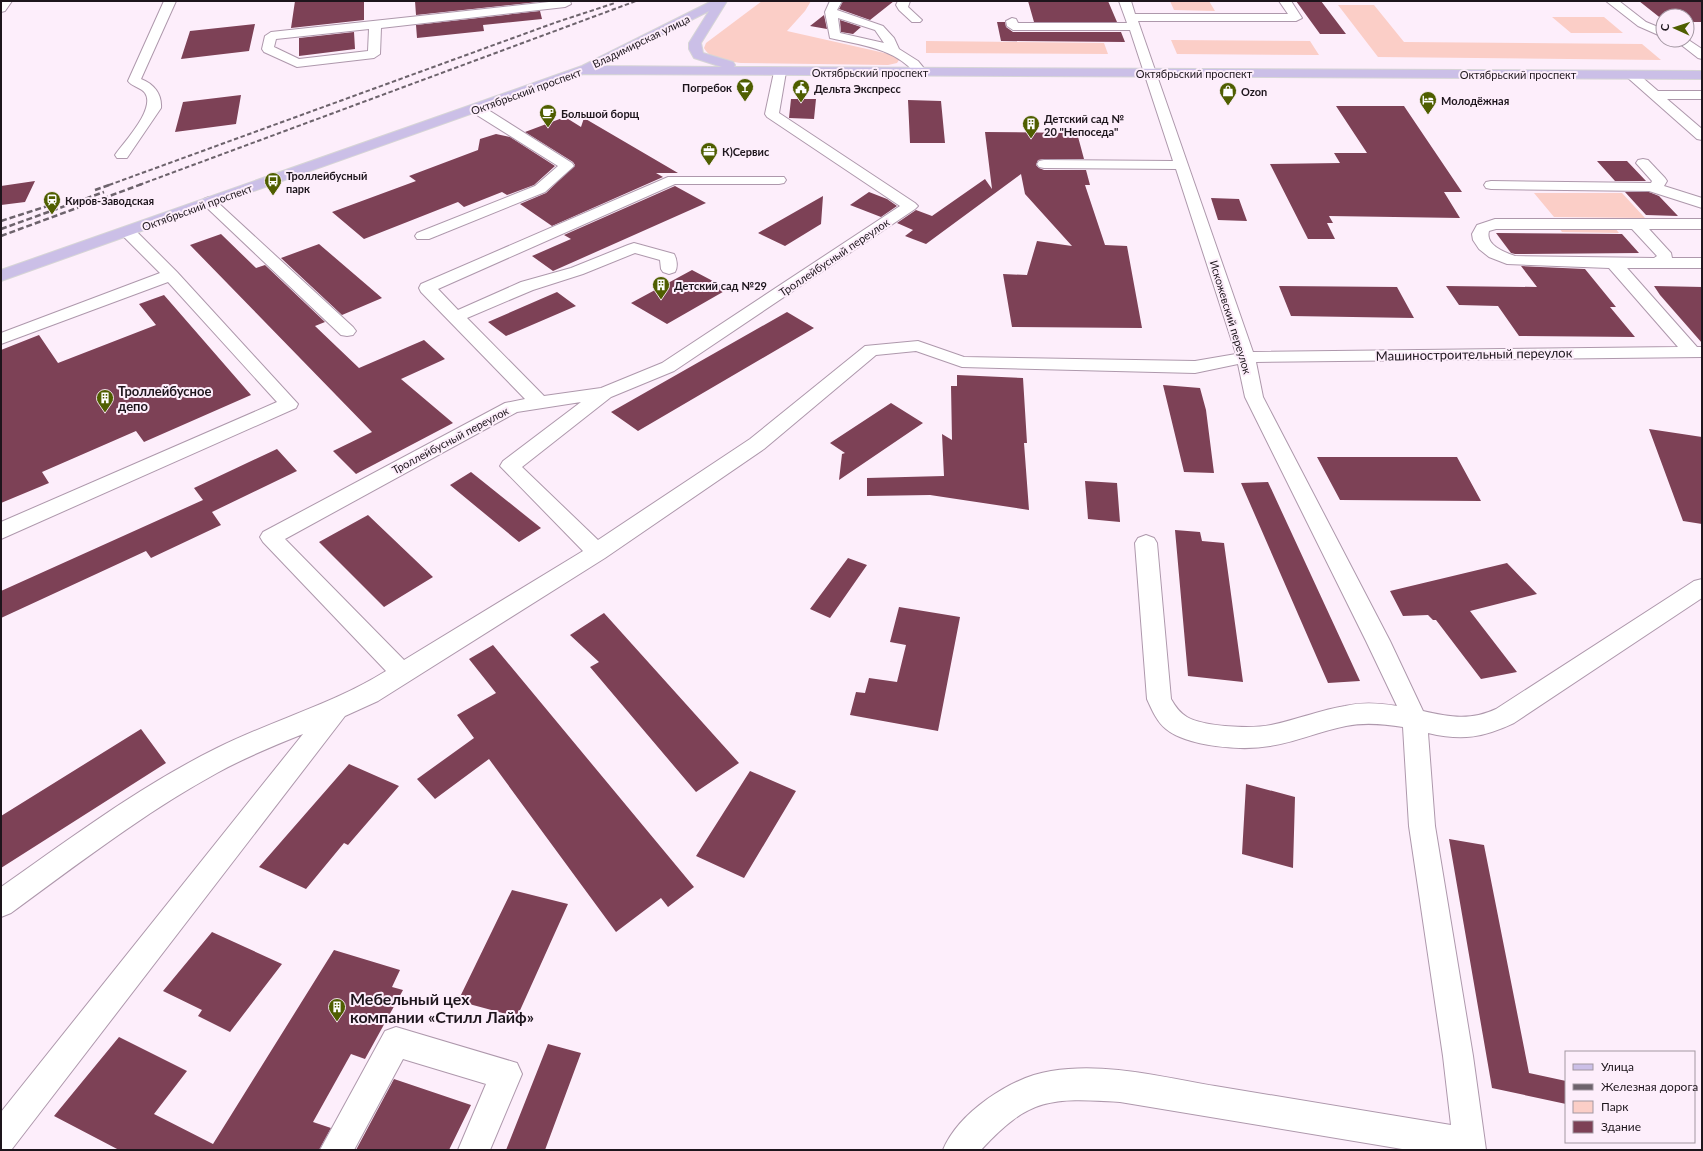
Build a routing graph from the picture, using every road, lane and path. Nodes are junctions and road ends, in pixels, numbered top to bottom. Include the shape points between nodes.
1 (6, 1) edge
2 (170, 1) edge
3 (564, 1) edge
4 (721, 1) edge
5 (836, 1) edge
6 (904, 1) edge
7 (1125, 1) edge
8 (1286, 1) edge
9 (1612, 1) edge
10 (1, 9) edge
11 (831, 12) junction
12 (916, 20) dead end
13 (1012, 21) dead end
14 (1133, 22) junction
15 (374, 24) junction
16 (1655, 30) edge
17 (1692, 48) edge
18 (894, 50) junction
19 (1702, 55) edge
20 (582, 70) junction
21 (758, 72) junction
22 (780, 72) junction
23 (921, 72) junction
24 (1151, 73) junction
25 (1632, 75) junction
26 (1702, 75) edge
27 (1655, 95) junction
28 (1702, 95) edge
29 (476, 109) junction
30 (1702, 136) edge
31 (122, 155) dead end
32 (1644, 163) dead end
33 (1044, 164) dead end
34 (1182, 165) junction
35 (780, 180) dead end
36 (1491, 185) dead end
37 (1655, 188) junction
38 (209, 202) junction
39 (1702, 203) edge
40 (1636, 224) junction
41 (1702, 224) edge
42 (128, 232) junction
43 (423, 236) dead end
44 (1614, 263) junction
45 (1657, 263) junction
46 (1702, 263) edge
47 (669, 269) dead end
48 (172, 275) junction
49 (1, 276) edge
50 (455, 317) junction
51 (347, 331) dead end
52 (1, 339) edge
53 (1696, 352) edge
54 (1246, 357) junction
55 (605, 393) junction
56 (540, 403) junction
57 (1, 531) edge
58 (1146, 543) dead end
59 (597, 552) junction
60 (1702, 587) edge
61 (402, 673) junction
62 (336, 710) junction
63 (1415, 719) junction
64 (1, 904) edge
65 (1, 1138) edge
66 (1470, 1147) edge
67 (336, 1150) edge
68 (474, 1150) edge
69 (959, 1150) edge

1 - 10 street
2 - 31 street via 134,81 144,84 153,95 154,108
3 - 15 street via 565,4
4 - 20 main road, Владимирская улица
4 - 21 main road, Владимирская улица via 710,22 694,43 695,50 698,55 710,60
5 - 11 street
6 - 12 street via 903,8
7 - 14 street, Искожевский переулок
8 - 14 street via 1296,18
9 - 16 street via 1642,24
11 - 18 street via 879,28
11 - 18 street via 834,35
13 - 14 street via 1013,26
14 - 24 street, Искожевский переулок
15 - 15 street via 271,36 268,49 297,63 374,54
17 - 19 street
18 - 23 street via 909,57
20 - 21 main road, Октябрьский проспект
20 - 29 main road, Октябрьский проспект
21 - 22 main road, Октябрьский проспект
22 - 23 main road, Октябрьский проспект
22 - 55 street, Троллейбусный переулок via 772,114 910,206 668,367
23 - 24 main road, Октябрьский проспект
24 - 25 main road, Октябрьский проспект
24 - 34 street, Искожевский переулок
25 - 26 main road, Октябрьский проспект
25 - 27 street
27 - 28 street
27 - 30 street
29 - 38 main road, Октябрьский проспект
29 - 43 street via 567,166 540,189
32 - 37 street via 1660,181
33 - 34 street
34 - 54 street, Искожевский переулок
35 - 50 street via 673,180 427,288
36 - 37 street
37 - 39 street
38 - 42 main road, Октябрьский проспект
38 - 51 street
40 - 41 street
40 - 44 street via 1496,224 1482,228 1480,232 1480,238 1488,248 1513,261
40 - 45 street via 1665,256
42 - 48 street
42 - 49 main road, Октябрьский проспект
44 - 45 street
44 - 53 street
45 - 46 street
47 - 50 street via 668,257 634,248 577,271 527,286
48 - 52 street
48 - 57 street via 289,404
50 - 56 street
53 - 54 street, Машиностроительный переулок
54 - 59 street, Машиностроительный переулок via 1195,367 962,362 918,346 871,350 757,444
54 - 63 street, Искожевский переулок via 1254,397
55 - 56 street, Троллейбусный переулок
55 - 59 street via 510,466
56 - 61 street, Троллейбусный переулок via 512,407 271,537
58 - 63 street via 1159,699 1171,719 1179,726 1188,730 1223,735 1256,737 1270,736 1358,714
59 - 61 street, Машиностроительный переулок
60 - 63 street via 1487,726 1450,727
61 - 62 street, Машиностроительный переулок via 369,694
62 - 64 street, Машиностроительный переулок via 209,764 176,783
62 - 65 street
63 - 66 street via 1422,826
66 - 69 street via 1120,1086 1085,1084 1055,1085 1033,1090 1010,1101
67 - 68 street via 396,1042 506,1074

